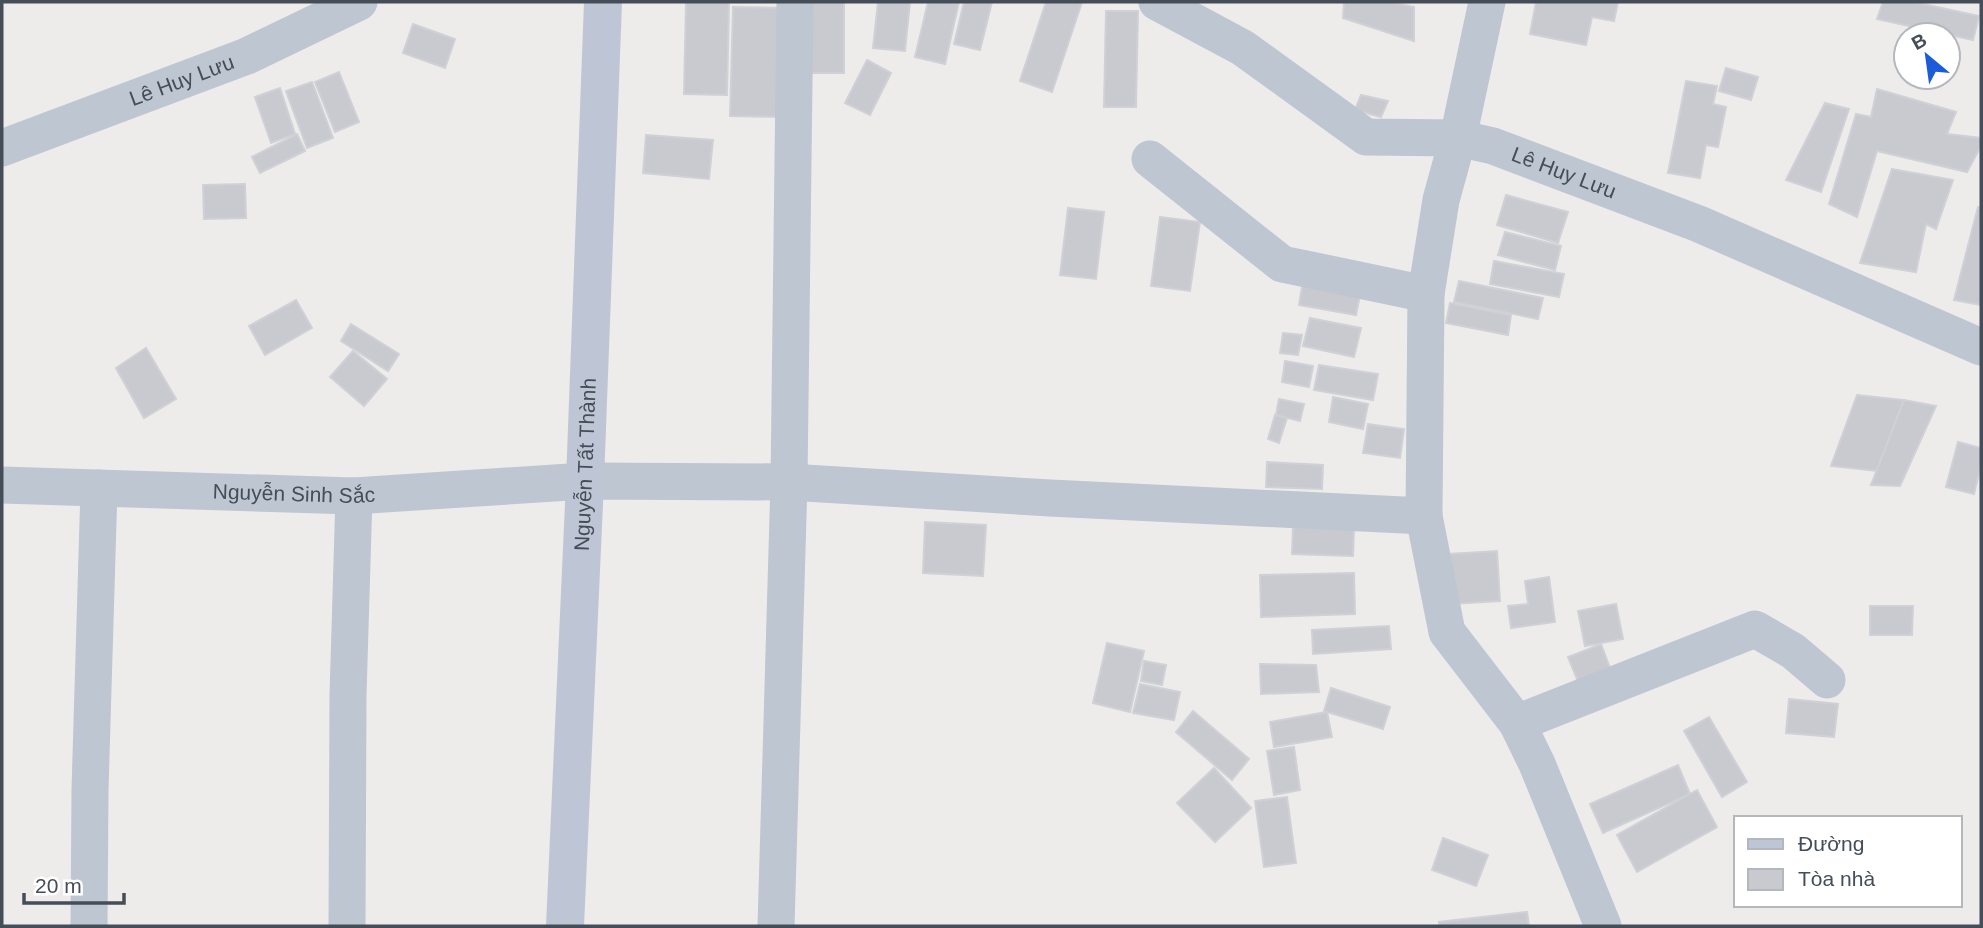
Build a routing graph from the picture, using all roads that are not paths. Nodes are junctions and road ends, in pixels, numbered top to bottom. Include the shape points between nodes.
1 (603, 2) edge
2 (795, 2) edge
3 (1157, 2) edge
4 (1487, 2) edge
5 (350, 4) edge
6 (1458, 138) junction
7 (2, 148) edge
8 (1150, 159) dead end
9 (1426, 293) junction
10 (1981, 347) edge
11 (586, 481) junction
12 (789, 482) junction
13 (2, 485) edge
14 (99, 488) junction
15 (354, 496) junction
16 (1424, 516) junction
17 (1827, 680) dead end
18 (1517, 723) junction
19 (89, 926) edge
20 (347, 926) edge
21 (565, 926) edge
22 (776, 926) edge
23 (1603, 926) edge

1 - 11 main road, Nguyễn Tất Thành
2 - 12 street
3 - 6 street, Lê Huy Lưu via 1243,48 1366,137
4 - 6 street
5 - 7 street, Lê Huy Lưu via 247,56
6 - 9 street via 1441,200
6 - 10 street, Lê Huy Lưu via 1493,146 1699,224
8 - 9 street via 1282,264
9 - 16 street
11 - 12 street, Nguyễn Sinh Sắc
11 - 15 street, Nguyễn Sinh Sắc
11 - 21 main road, Nguyễn Tất Thành
12 - 16 street, Nguyễn Sinh Sắc
12 - 22 street
13 - 14 street, Nguyễn Sinh Sắc
14 - 15 street, Nguyễn Sinh Sắc
14 - 19 street
15 - 20 street
16 - 18 street via 1447,632
17 - 18 street via 1793,651 1755,629
18 - 23 street

